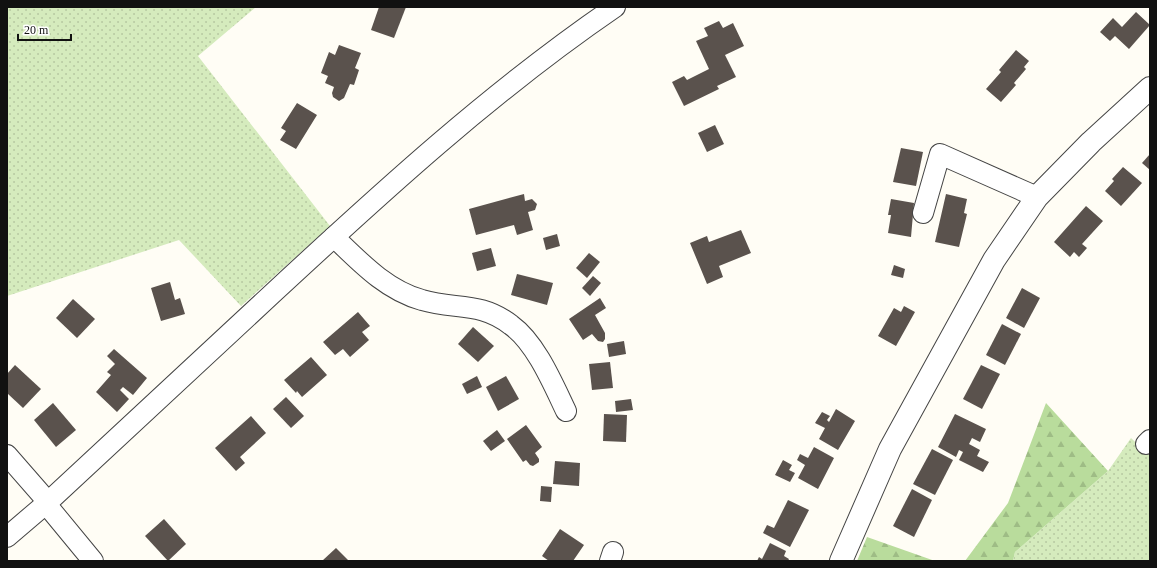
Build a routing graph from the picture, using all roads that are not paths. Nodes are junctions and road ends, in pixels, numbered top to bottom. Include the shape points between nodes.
1 (616, 7) edge
2 (1150, 88) edge
3 (1037, 197) junction
4 (923, 213) dead end
5 (334, 237) junction
6 (566, 411) dead end
7 (7, 455) edge
8 (47, 503) junction
9 (7, 537) edge
10 (93, 561) edge
11 (841, 561) edge

1 - 5 street via 512,83 437,144
2 - 3 street via 1091,142
3 - 4 street via 940,154
3 - 11 street via 994,260 890,449
5 - 6 street via 368,270 398,290 422,300 495,313 513,326 531,347
5 - 8 street
7 - 8 street
8 - 9 street
8 - 10 street

